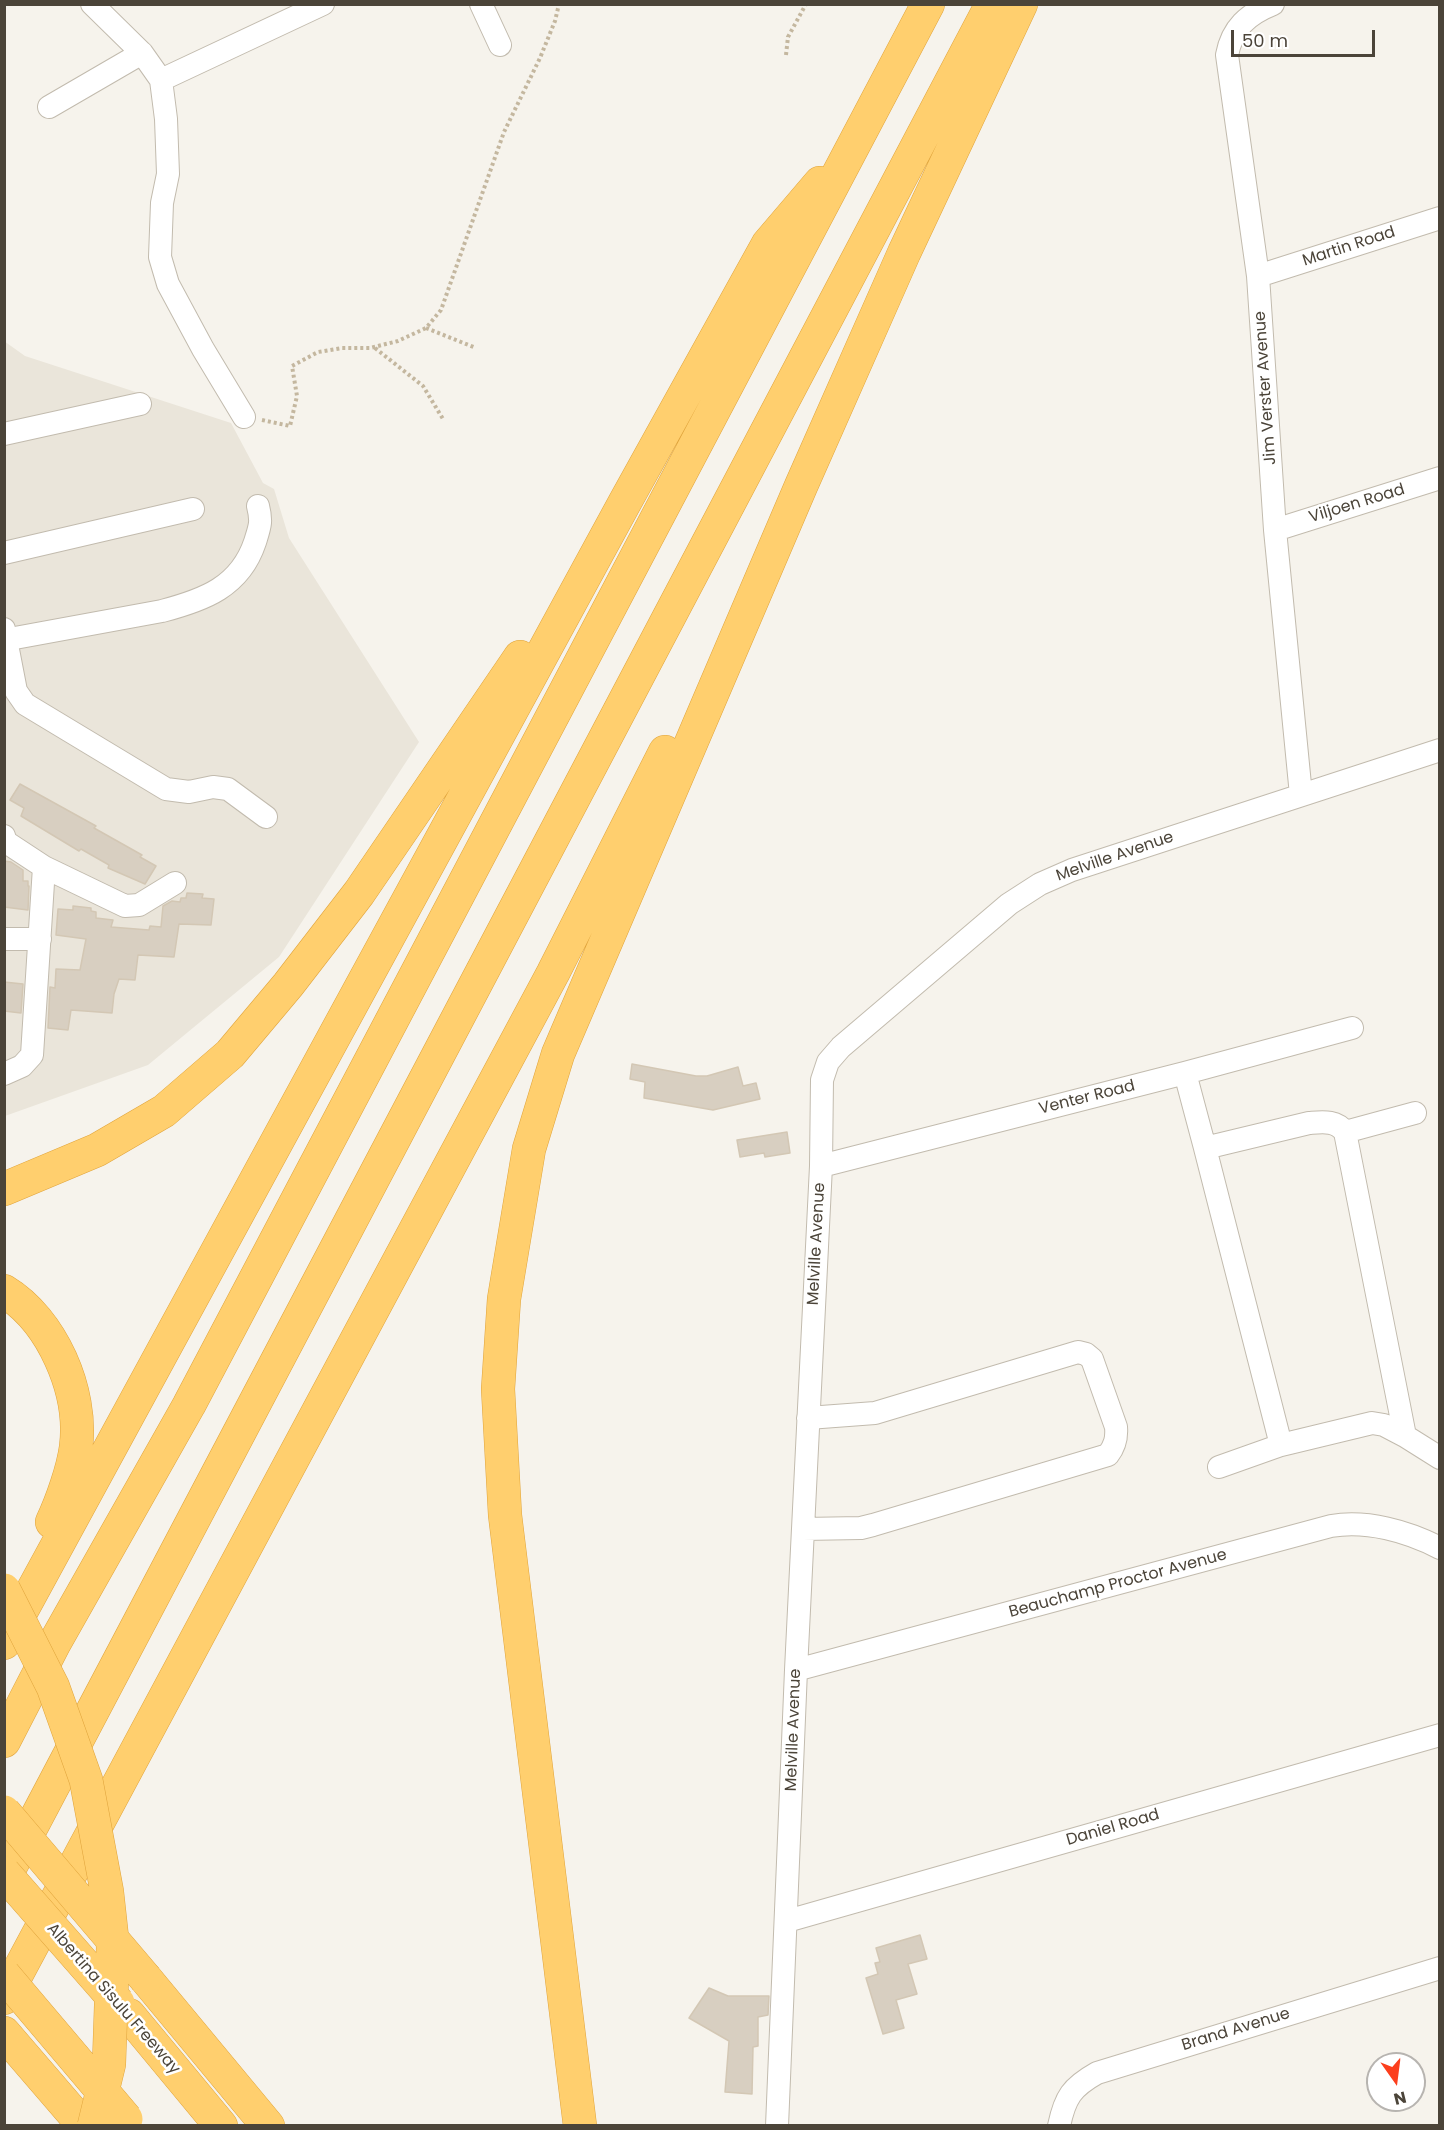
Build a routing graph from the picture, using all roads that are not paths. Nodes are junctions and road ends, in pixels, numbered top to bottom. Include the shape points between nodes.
1 (92, 4) edge
2 (323, 4) edge
3 (481, 4) edge
4 (928, 4) edge
5 (992, 4) edge
6 (1021, 4) edge
7 (1273, 4) edge
8 (500, 45) dead end
9 (142, 53) junction
10 (161, 80) junction
11 (49, 107) dead end
12 (859, 139) junction
13 (1440, 218) edge
14 (1258, 276) junction
15 (140, 404) dead end
16 (244, 417) road end
17 (4, 434) edge
18 (1440, 478) edge
19 (801, 486) junction
20 (625, 502) junction
21 (258, 506) dead end
22 (193, 509) dead end
23 (1275, 530) junction
24 (4, 553) edge
25 (5, 636) edge
26 (1440, 750) edge
27 (1301, 795) junction
28 (266, 817) dead end
29 (5, 840) edge
30 (44, 867) junction
31 (174, 883) dead end
32 (4, 939) edge
33 (40, 939) junction
34 (1352, 1028) dead end
35 (1185, 1073) junction
36 (4, 1074) edge
37 (1415, 1113) dead end
38 (1345, 1132) junction
39 (1205, 1148) junction
40 (821, 1166) junction
41 (4, 1189) edge
42 (4, 1291) edge
43 (808, 1418) junction
44 (1405, 1436) junction
45 (1281, 1445) junction
46 (1440, 1458) edge
47 (1219, 1467) dead end
48 (803, 1529) junction
49 (1440, 1548) edge
50 (4, 1590) edge
51 (4, 1627) edge
52 (4, 1643) edge
53 (796, 1670) junction
54 (1440, 1735) edge
55 (4, 1741) edge
56 (4, 1812) edge
57 (4, 1873) edge
58 (4, 1879) edge
59 (787, 1921) junction
60 (1440, 1968) edge
61 (4, 1975) edge
62 (4, 1998) edge
63 (4, 2033) edge
64 (129, 2122) edge
65 (84, 2126) edge
66 (94, 2126) edge
67 (221, 2126) edge
68 (268, 2126) edge
69 (580, 2126) edge
70 (777, 2126) edge
71 (1059, 2126) edge

1 - 9 street
2 - 10 street
3 - 8 street
4 - 12 highway
5 - 58 highway
6 - 19 highway via 904,253
7 - 14 street, Jim Verster Avenue via 1241,22 1227,55
9 - 10 street
9 - 11 street
10 - 16 street via 168,174 162,203 160,257 168,284
12 - 20 highway via 768,243
12 - 55 highway via 189,1405
13 - 14 street, Martin Road
14 - 23 street, Jim Verster Avenue
15 - 17 street
18 - 23 street, Viljoen Road
19 - 62 highway via 553,974
19 - 69 highway via 558,1054 529,1149 504,1299 498,1389 505,1515
20 - 41 highway via 359,892 230,1054 164,1112 97,1150
20 - 52 highway
21 - 25 street via 262,521 252,552 241,571 216,592 162,611
22 - 24 street
23 - 27 street, Jim Verster Avenue
25 - 28 street via 16,691 25,704 166,789 228,789
26 - 27 street, Melville Avenue
27 - 40 street, Melville Avenue via 1072,870 1009,904 828,1062 822,1080
29 - 30 street
30 - 31 street via 125,906 139,905
30 - 33 street
32 - 33 street
33 - 36 street via 32,1055 22,1066
34 - 35 street, Venter Road
35 - 39 street
35 - 40 street, Venter Road
37 - 38 street
38 - 39 street via 1338,1124 1310,1123
38 - 44 street
39 - 45 street
40 - 43 street, Melville Avenue
42 - 51 highway via 18,1299 42,1326 61,1357 75,1402 76,1447 60,1506
43 - 48 street, Melville Avenue
43 - 48 street via 875,1413 1078,1352 1092,1359 1117,1437 1108,1455 906,1515 861,1528
44 - 45 street via 1372,1423
44 - 46 street
45 - 47 street
48 - 53 street, Melville Avenue
49 - 53 street, Beauchamp Proctor Avenue via 1386,1528 1348,1523 1331,1526
50 - 66 highway, bridge via 53,1687 86,1780 107,1892 113,1947 109,2064
53 - 59 street, Melville Avenue
54 - 59 street, Daniel Road
56 - 68 highway, bridge
57 - 67 highway, Albertina Sisulu Freeway, bridge
59 - 70 street, Melville Avenue
60 - 71 street, Brand Avenue via 1097,2073 1070,2093
61 - 64 highway, bridge
63 - 65 highway

